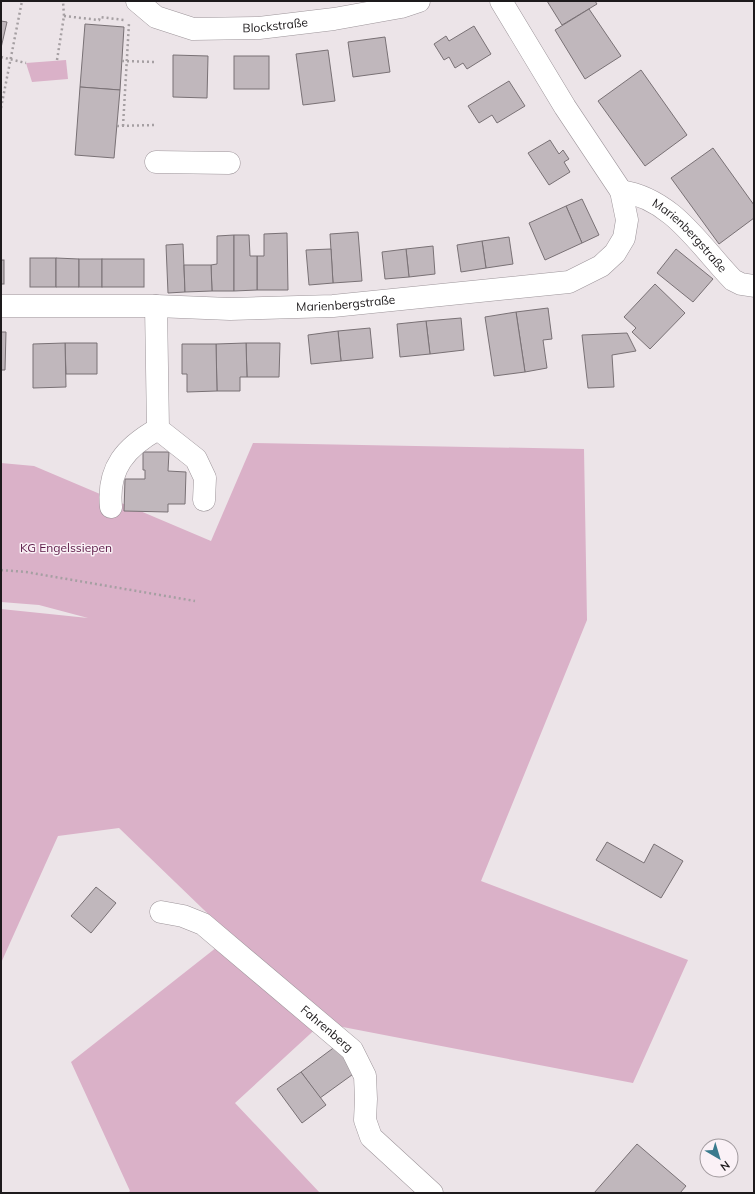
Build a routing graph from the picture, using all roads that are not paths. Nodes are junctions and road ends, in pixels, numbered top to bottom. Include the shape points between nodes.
1 (137, 1) edge
2 (418, 1) edge
3 (501, 1) edge
4 (156, 162) dead end
5 (229, 163) dead end
6 (621, 191) junction
7 (754, 286) edge
8 (1, 306) edge
9 (156, 306) junction
10 (158, 429) junction
11 (204, 500) dead end
12 (111, 507) dead end
13 (161, 912) dead end
14 (432, 1193) edge

1 - 2 street, Blockstraße via 156,17 193,29 259,28 334,19 401,7
3 - 6 street, Marienbergstraße via 565,107
4 - 5 street
6 - 7 street, Marienbergstraße via 646,197 673,215 733,280
6 - 9 street, Marienbergstraße via 627,220 624,238 615,254 601,266 569,282 333,306 230,309
8 - 9 street, Marienbergstraße
9 - 10 street
10 - 11 street via 196,459 205,478
10 - 12 street via 124,454 113,475
13 - 14 street, Fahrenberg via 183,916 203,924 352,1050 365,1076 365,1120 371,1137

